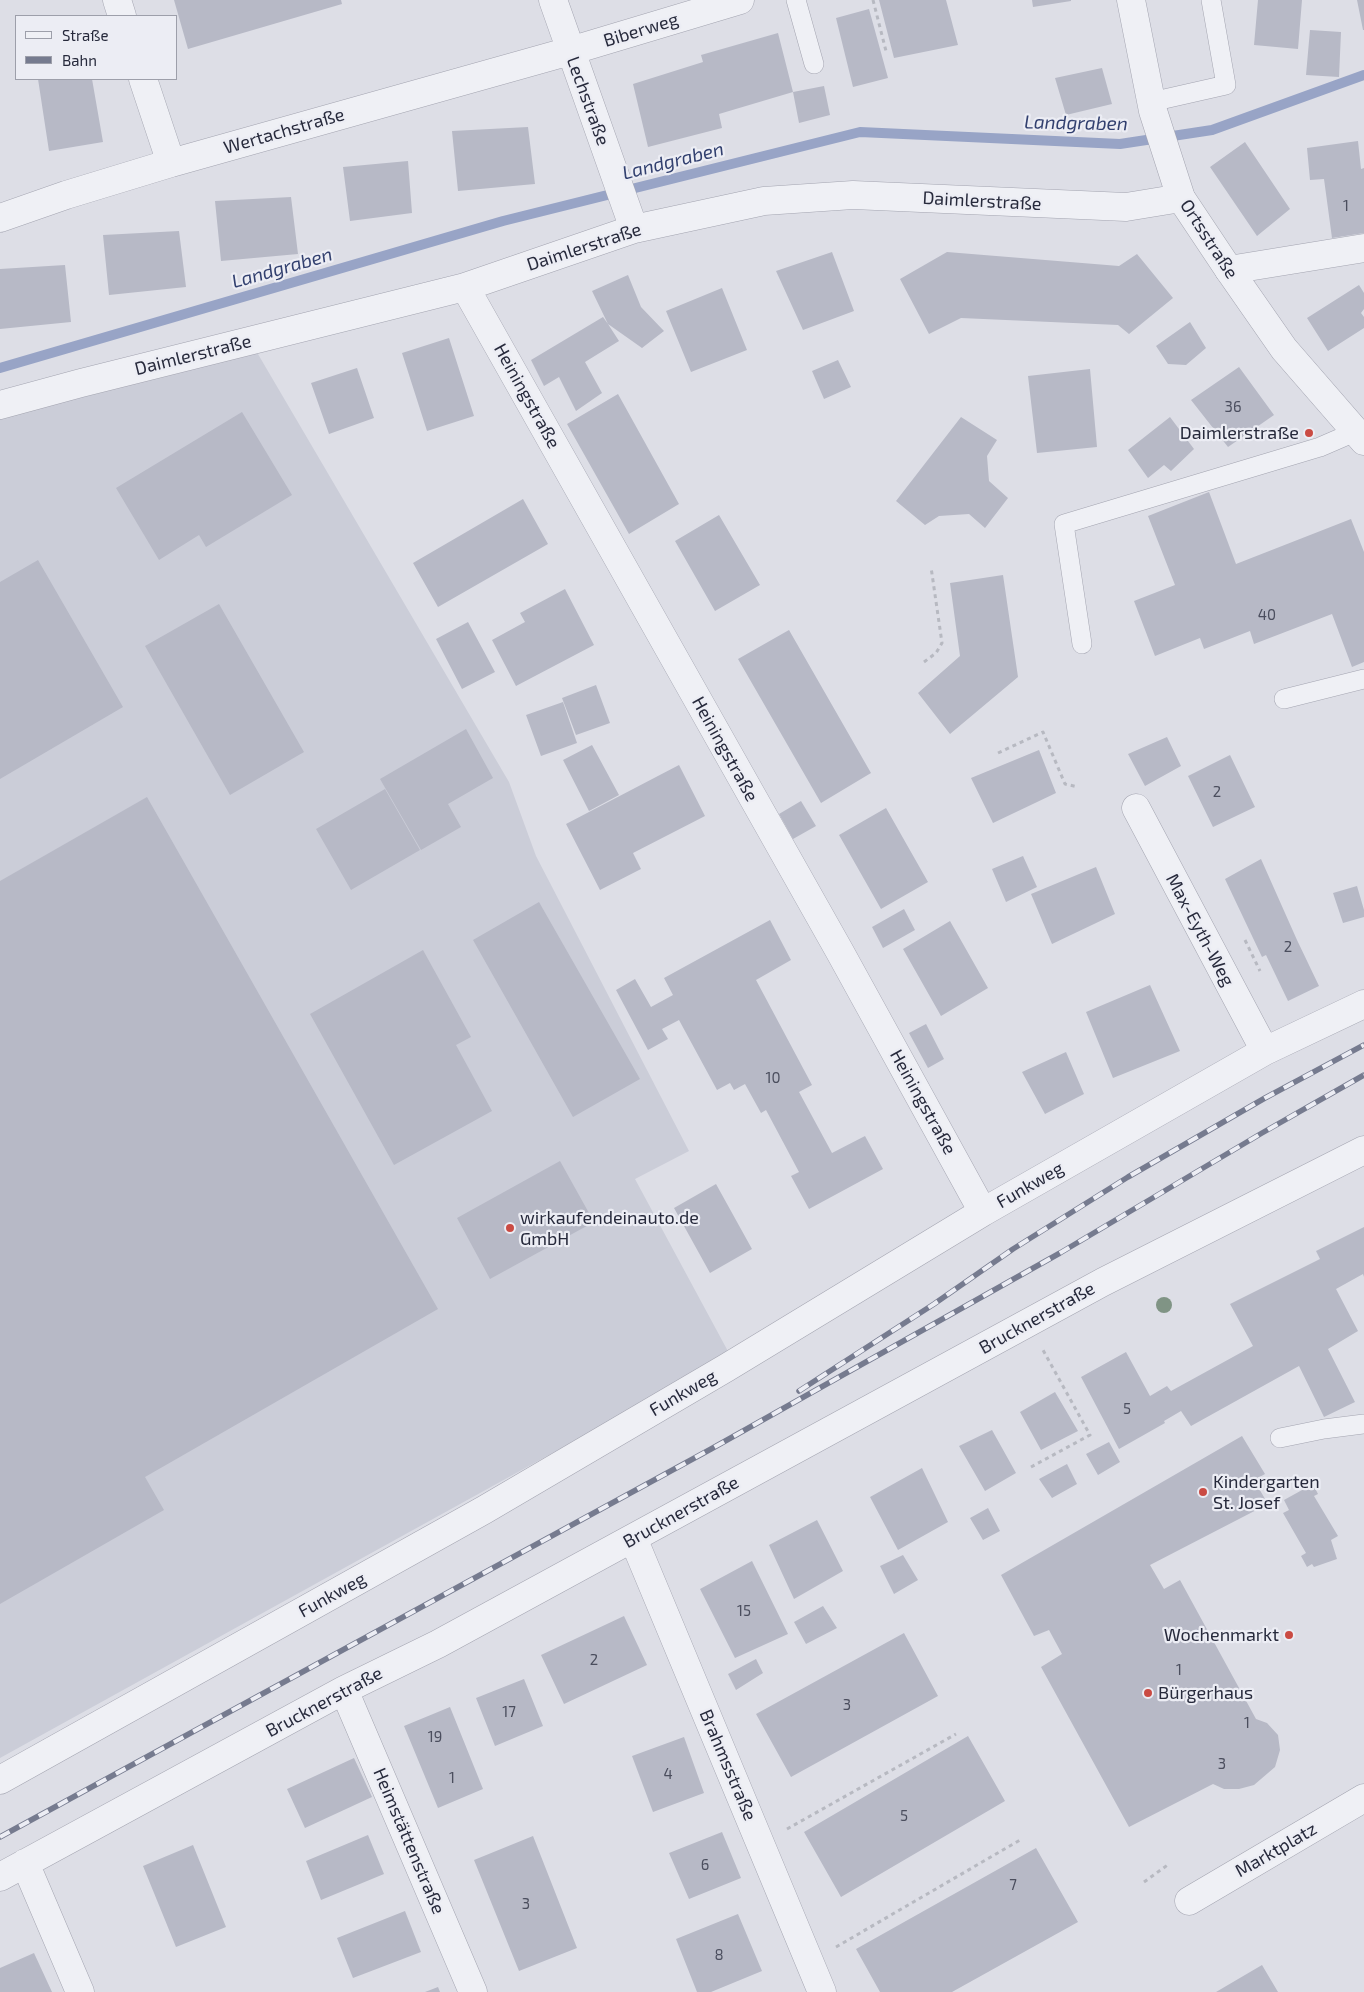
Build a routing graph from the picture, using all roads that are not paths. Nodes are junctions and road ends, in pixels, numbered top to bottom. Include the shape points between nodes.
1 (553, 0) edge
2 (740, 0) edge
3 (796, 0) edge
4 (1131, 0) edge
5 (1212, 0) edge
6 (570, 51) junction
7 (814, 64) dead end
8 (143, 80) edge
9 (1152, 107) junction
10 (171, 163) junction
11 (1181, 198) junction
12 (630, 217) junction
13 (0, 218) edge
14 (1364, 248) edge
15 (1229, 270) junction
16 (465, 287) junction
17 (0, 405) edge
18 (1360, 436) edge
19 (1082, 644) dead end
20 (1364, 679) edge
21 (1284, 699) dead end
22 (1136, 808) dead end
23 (1364, 1004) edge
24 (1265, 1051) junction
25 (1364, 1150) edge
26 (983, 1212) junction
27 (1364, 1424) edge
28 (1280, 1438) dead end
29 (633, 1538) junction
30 (344, 1690) junction
31 (0, 1780) edge
32 (1364, 1798) edge
33 (25, 1863) junction
34 (0, 1877) edge
35 (1189, 1901) dead end
36 (80, 1992) edge
37 (473, 1992) edge
38 (822, 1992) edge

1 - 6 street, Lechstraße
2 - 6 street, Biberweg
3 - 7 lane
4 - 9 street, Ortsstraße
5 - 9 lane via 1226,85
6 - 10 street, Wertachstraße
6 - 12 street, Lechstraße
8 - 10 street
9 - 11 street, Ortsstraße
10 - 13 street, Wertachstraße
11 - 12 street, Daimlerstraße via 1126,207 853,195 764,201
11 - 15 street, Ortsstraße
12 - 16 street, Daimlerstraße
14 - 15 street
15 - 18 street, Ortsstraße via 1284,349
16 - 17 street, Daimlerstraße
16 - 26 street, Heiningstraße
18 - 19 lane via 1064,524
20 - 21 lane
22 - 24 street, Max-Eyth-Weg
23 - 24 street, Funkweg
24 - 26 street, Funkweg
25 - 29 street, Brucknerstraße via 1111,1278
26 - 31 street, Funkweg via 484,1510
27 - 28 lane
29 - 30 street, Brucknerstraße via 438,1644
29 - 38 street, Brahmsstraße
30 - 33 street, Brucknerstraße
30 - 37 street, Heimstättenstraße
32 - 35 street, Marktplatz
33 - 34 street, Brucknerstraße
33 - 36 street

